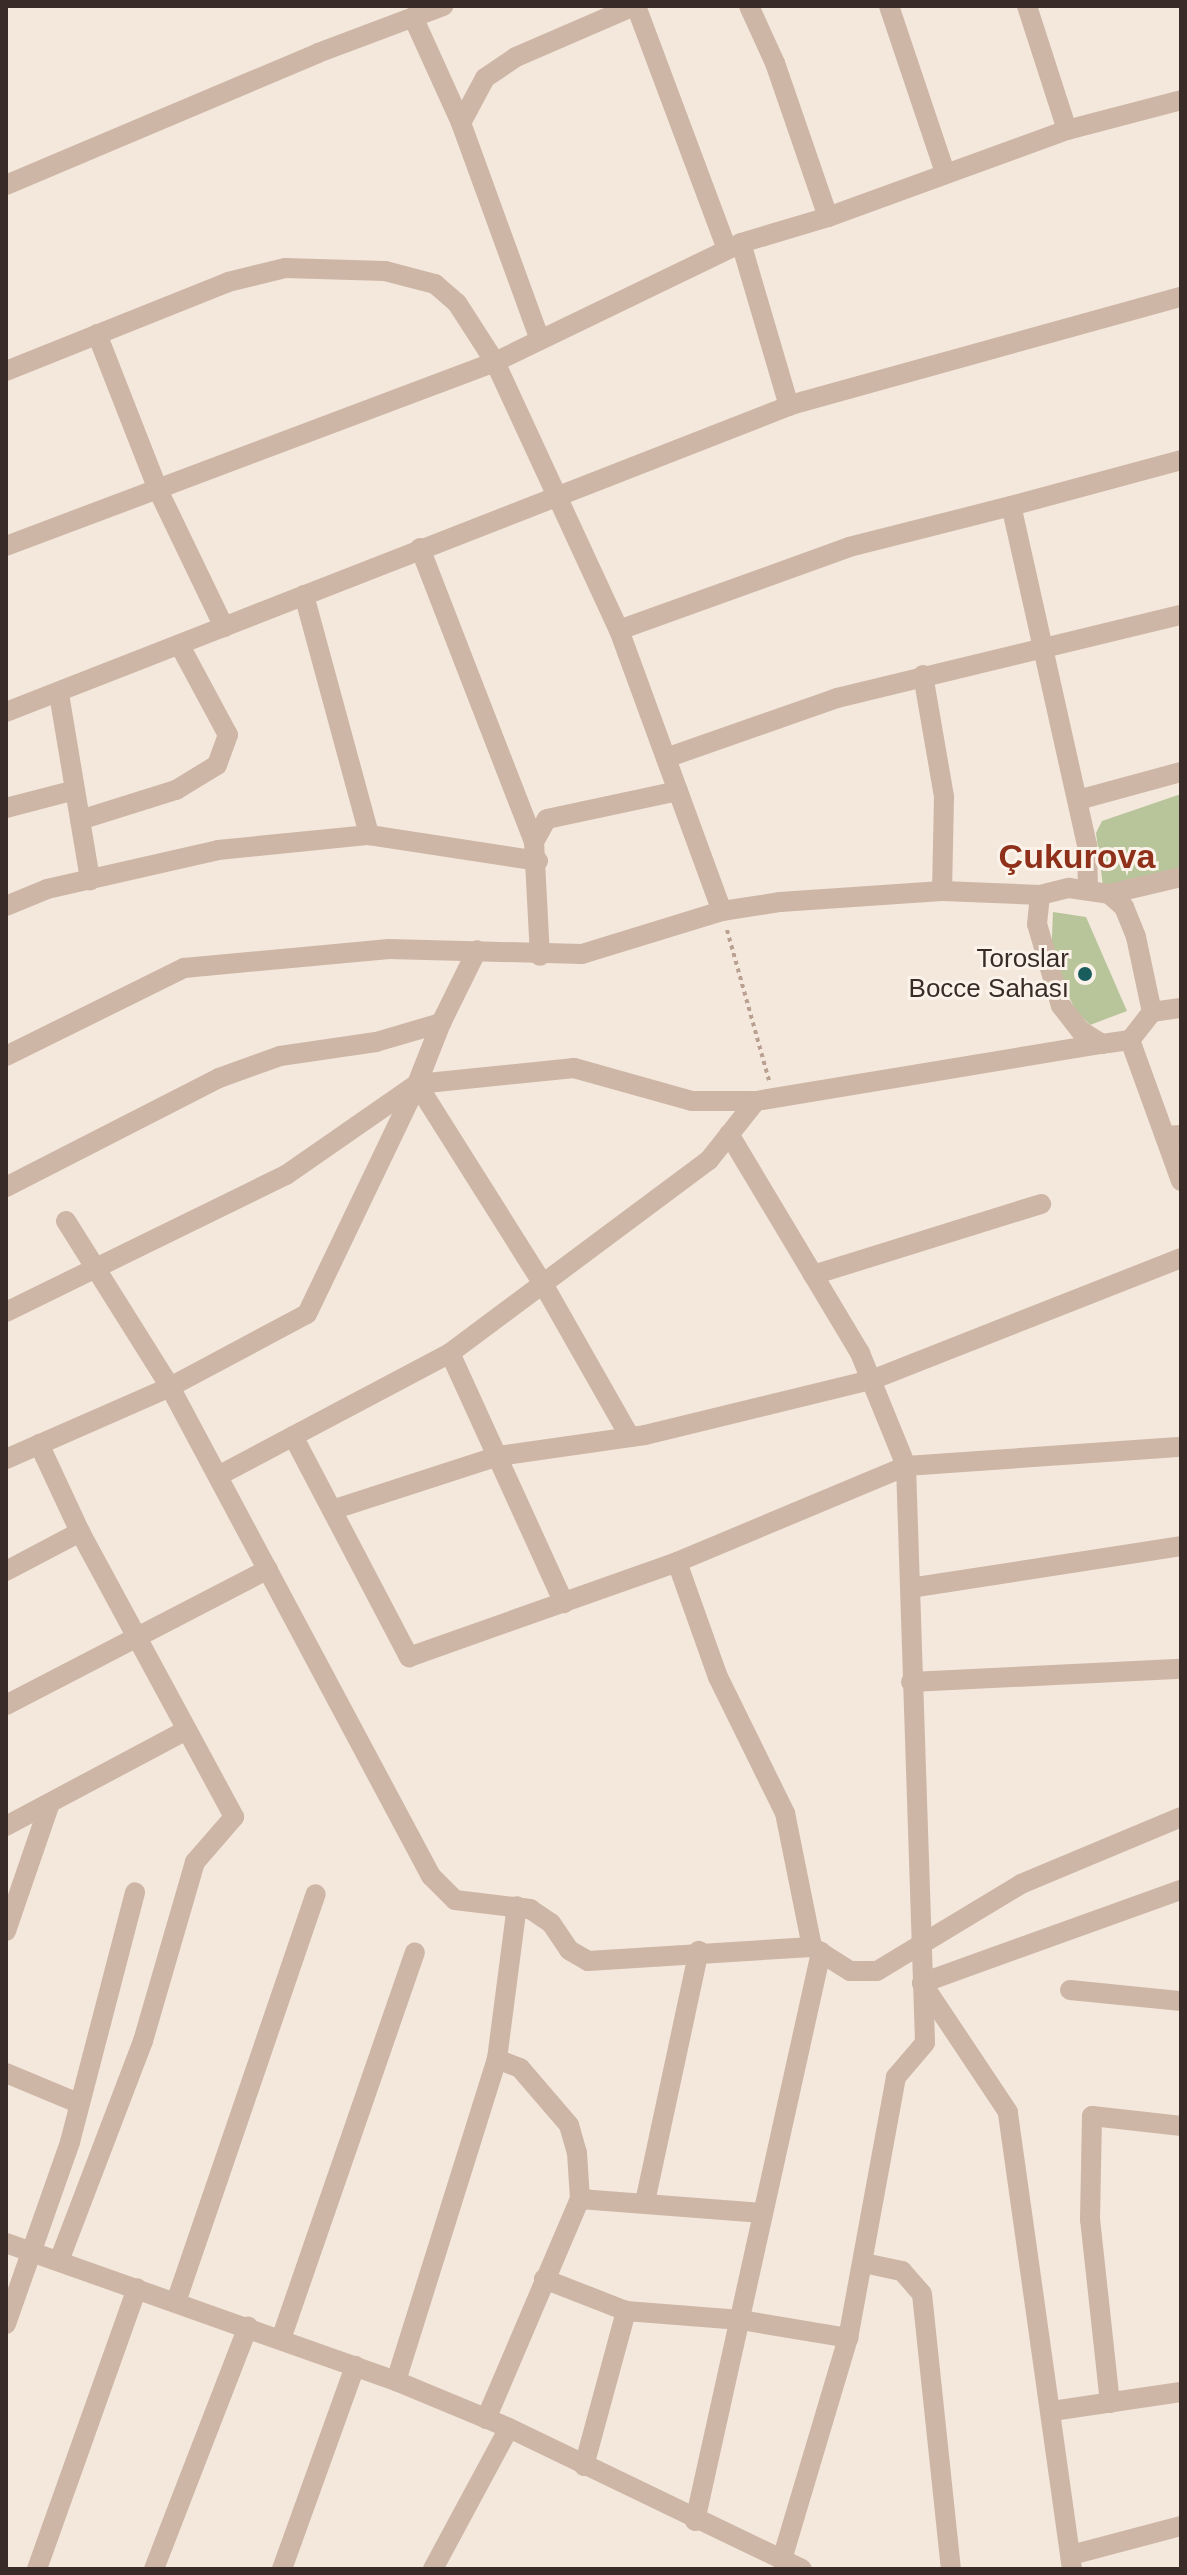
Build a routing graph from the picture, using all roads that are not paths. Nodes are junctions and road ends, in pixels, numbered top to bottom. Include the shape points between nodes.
1 (443, 6) edge
2 (635, 6) edge
3 (749, 6) edge
4 (889, 6) edge
5 (1027, 6) edge
6 (413, 17) junction
7 (1181, 100) edge
8 (461, 123) junction
9 (1067, 130) junction
10 (945, 172) junction
11 (6, 185) edge
12 (828, 217) junction
13 (734, 246) junction
14 (1181, 297) edge
15 (97, 334) junction
16 (540, 340) junction
17 (495, 362) junction
18 (6, 371) edge
19 (789, 406) junction
20 (1181, 460) edge
21 (159, 492) junction
22 (554, 496) junction
23 (1011, 506) junction
24 (6, 546) edge
25 (420, 548) junction
26 (304, 595) junction
27 (1181, 615) edge
28 (224, 627) junction
29 (619, 630) junction
30 (1044, 644) junction
31 (180, 646) junction
32 (923, 675) junction
33 (59, 694) junction
34 (6, 712) edge
35 (666, 758) junction
36 (1181, 772) edge
37 (75, 790) junction
38 (678, 791) junction
39 (1078, 800) junction
40 (6, 808) edge
41 (80, 820) junction
42 (369, 835) junction
43 (536, 851) junction
44 (1181, 877) edge
45 (90, 880) junction
46 (1088, 889) junction
47 (942, 891) junction
48 (1109, 894) junction
49 (1040, 895) junction
50 (6, 906) edge
51 (722, 911) junction
52 (477, 950) junction
53 (540, 956) junction
54 (1181, 1008) edge
55 (1152, 1012) junction
56 (441, 1023) junction
57 (1130, 1040) junction
58 (1102, 1044) junction
59 (6, 1056) edge
60 (417, 1084) junction
61 (765, 1099) junction
62 (729, 1134) junction
63 (1173, 1136) edge
64 (1181, 1181) edge
65 (6, 1187) edge
66 (1041, 1204) dead end
67 (66, 1221) dead end
68 (1181, 1258) edge
69 (94, 1268) junction
70 (813, 1275) junction
71 (543, 1284) junction
72 (6, 1312) edge
73 (450, 1353) junction
74 (874, 1379) junction
75 (170, 1387) junction
76 (293, 1436) junction
77 (630, 1437) junction
78 (39, 1444) junction
79 (1181, 1447) edge
80 (498, 1456) junction
81 (6, 1459) edge
82 (906, 1466) junction
83 (218, 1476) junction
84 (332, 1510) junction
85 (80, 1532) junction
86 (1181, 1546) edge
87 (677, 1562) junction
88 (268, 1569) junction
89 (6, 1571) edge
90 (910, 1588) junction
91 (564, 1603) junction
92 (137, 1640) junction
93 (1181, 1669) edge
94 (911, 1682) junction
95 (6, 1705) edge
96 (185, 1731) junction
97 (50, 1803) junction
98 (1181, 1817) edge
99 (6, 1826) edge
100 (1181, 1890) edge
101 (135, 1892) dead end
102 (316, 1894) dead end
103 (517, 1906) junction
104 (6, 1931) edge
105 (920, 1942) junction
106 (816, 1950) junction
107 (699, 1951) junction
108 (415, 1953) dead end
109 (922, 1983) junction
110 (1070, 1990) dead end
111 (1181, 2001) edge
112 (497, 2059) junction
113 (6, 2073) edge
114 (78, 2103) junction
115 (1181, 2126) edge
116 (580, 2199) junction
117 (645, 2202) junction
118 (762, 2213) junction
119 (6, 2243) edge
120 (32, 2252) junction
121 (59, 2261) junction
122 (864, 2263) junction
123 (544, 2279) junction
124 (137, 2288) junction
125 (176, 2302) junction
126 (626, 2311) junction
127 (741, 2320) junction
128 (6, 2324) edge
129 (248, 2327) junction
130 (848, 2338) junction
131 (281, 2339) junction
132 (355, 2366) junction
133 (396, 2381) junction
134 (1181, 2392) edge
135 (1110, 2403) junction
136 (1052, 2411) junction
137 (486, 2419) junction
138 (509, 2428) junction
139 (584, 2466) junction
140 (695, 2521) junction
141 (1181, 2526) edge
142 (782, 2560) junction
143 (1072, 2562) edge
144 (37, 2569) edge
145 (154, 2569) edge
146 (282, 2569) edge
147 (433, 2569) edge
148 (802, 2569) edge
149 (951, 2569) edge

1 - 6 street
2 - 8 street via 495,71 485,78
2 - 13 street
3 - 12 street via 775,63
4 - 10 street
5 - 9 street
6 - 8 street
6 - 11 street
7 - 9 street
8 - 16 street
9 - 10 street
10 - 12 street
12 - 13 street
13 - 16 street
13 - 19 street
14 - 19 street
15 - 17 street via 228,282 285,268 385,271 435,284 457,303
15 - 18 street
15 - 21 street
16 - 17 street
17 - 21 street
17 - 22 street
19 - 22 street
20 - 23 street
21 - 24 street
21 - 28 street
22 - 25 street
22 - 29 street
23 - 29 street via 849,547
23 - 30 street
25 - 26 street
25 - 43 street
26 - 28 street
26 - 42 street
27 - 30 street
28 - 31 street
29 - 35 street
30 - 32 street
30 - 39 street
31 - 33 street
31 - 41 street via 228,735 217,765 176,790
32 - 35 street via 837,698
32 - 47 street via 944,797
33 - 34 street
33 - 37 street
35 - 38 street
36 - 39 street
37 - 40 street
37 - 41 street
38 - 43 street via 547,819
38 - 51 street
39 - 46 street
41 - 45 street
42 - 43 street
42 - 45 street via 218,850
43 - 53 street
44 - 48 street
45 - 50 street
46 - 48 street
46 - 49 street
47 - 49 street
47 - 51 street
48 - 55 street via 1124,907 1136,937
49 - 58 street via 1039,936 1061,1006 1080,1030
51 - 53 street via 582,954
52 - 53 street
52 - 56 street
52 - 59 street via 389,949 184,968
54 - 55 street
55 - 57 street
56 - 60 street
56 - 65 street via 376,1042 280,1056 219,1078
57 - 58 street
57 - 63 street
58 - 61 street
60 - 61 street via 574,1068 692,1101
60 - 69 street via 286,1175
60 - 71 street
60 - 75 street via 307,1314
61 - 62 street
62 - 70 street
62 - 71 street via 709,1160
63 - 64 street
66 - 70 street
67 - 69 street
68 - 74 street
69 - 72 street
69 - 75 street
70 - 74 street
71 - 73 street
71 - 77 street
73 - 76 street
73 - 80 street
74 - 77 street
74 - 82 street
75 - 78 street
75 - 83 street
76 - 83 street
76 - 84 street
77 - 80 street
78 - 81 street
78 - 85 street
79 - 82 street
80 - 84 street
80 - 91 street
82 - 87 street
82 - 90 street
83 - 88 street
84 - 91 street via 409,1657
85 - 89 street
85 - 92 street
86 - 90 street
87 - 91 street
87 - 106 street via 718,1677 785,1813
88 - 92 street
88 - 103 street via 431,1876 455,1900
90 - 94 street
92 - 95 street
92 - 96 street
93 - 94 street
94 - 105 street
96 - 97 street
96 - 121 street via 234,1817 195,1862 143,2041
97 - 99 street
97 - 104 street
98 - 105 street via 1021,1884
100 - 109 street
101 - 114 street
102 - 125 street
103 - 107 street via 551,1923 569,1950 588,1961
103 - 112 street
105 - 106 street via 901,1960 877,1971 850,1971
105 - 109 street
106 - 107 street
106 - 118 street
107 - 117 street
108 - 131 street
109 - 122 street via 925,2043 896,2077
109 - 136 street via 1008,2112
110 - 111 street
112 - 116 street via 520,2068 569,2125
112 - 133 street
113 - 114 street
114 - 120 street
115 - 135 street via 1092,2116 1090,2220
116 - 117 street
116 - 123 street
117 - 118 street
118 - 127 street
119 - 120 street
120 - 121 street
120 - 128 street
121 - 124 street
122 - 130 street
122 - 149 street via 902,2271 922,2294
123 - 126 street
123 - 137 street
124 - 125 street
124 - 144 street
125 - 129 street
126 - 127 street
126 - 139 street
127 - 130 street
127 - 140 street
129 - 131 street
129 - 145 street
130 - 142 street
131 - 132 street
132 - 133 street
132 - 146 street
133 - 137 street
134 - 135 street
135 - 136 street
136 - 143 street
137 - 138 street
138 - 139 street
138 - 147 street
139 - 140 street
140 - 142 street
141 - 143 street
142 - 148 street

